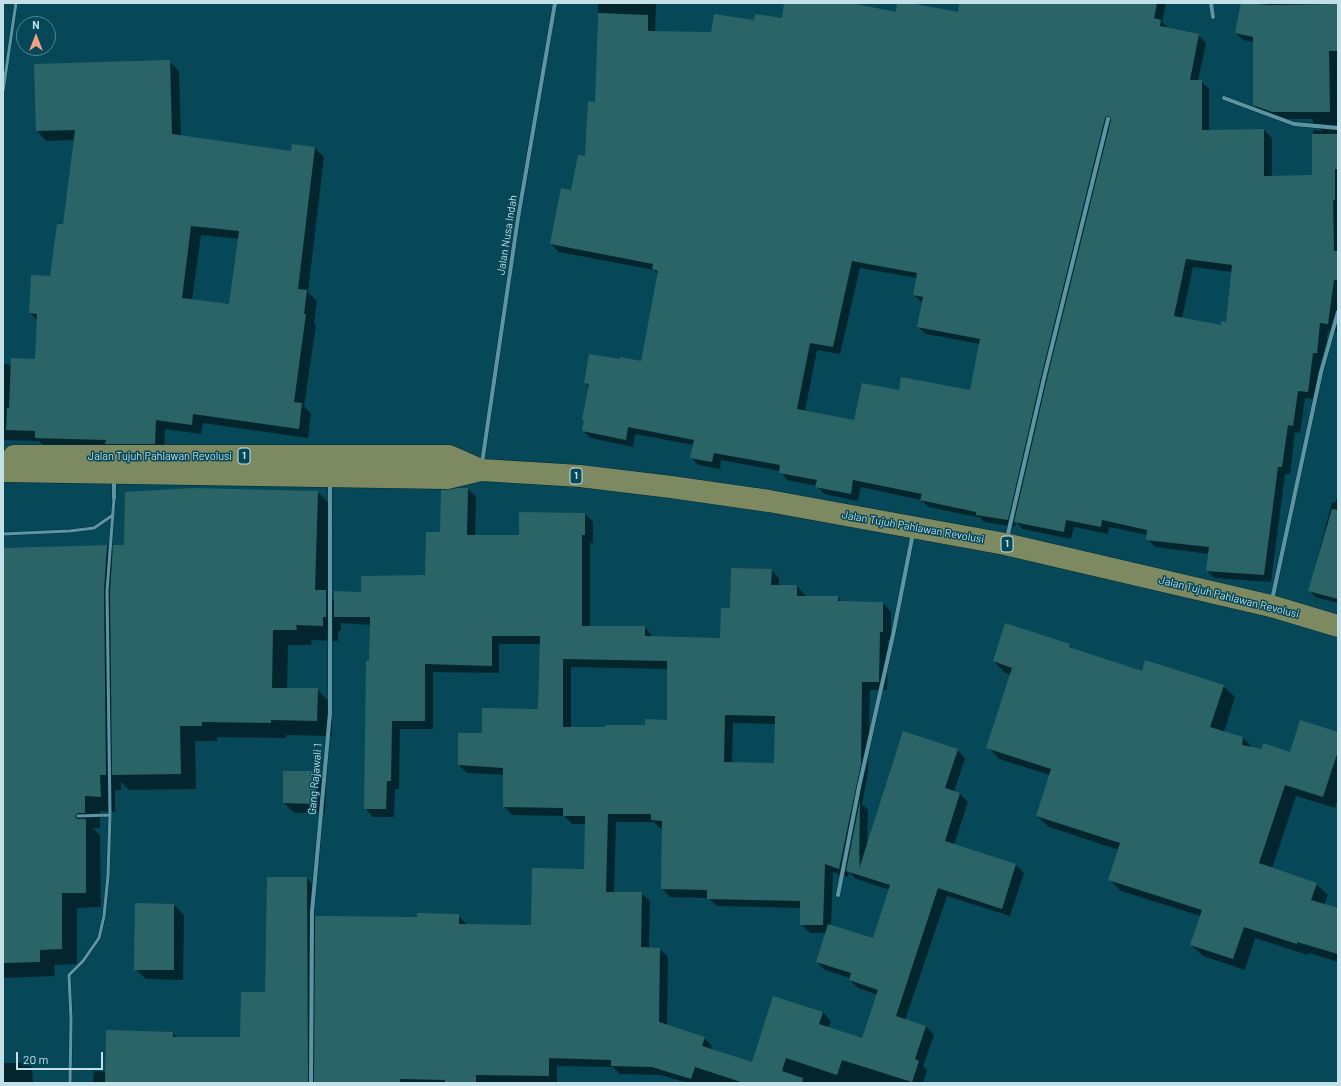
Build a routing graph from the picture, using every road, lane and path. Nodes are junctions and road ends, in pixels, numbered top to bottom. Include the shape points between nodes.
1 (16, 3) edge
2 (556, 3) edge
3 (1211, 3) edge
4 (1213, 17) dead end
5 (3, 91) edge
6 (1224, 98) dead end
7 (1108, 119) dead end
8 (1338, 128) edge
9 (1338, 312) edge
10 (3, 456) edge
11 (481, 470) junction
12 (3, 471) edge
13 (113, 473) junction
14 (330, 477) junction
15 (114, 498) joint
16 (113, 515) junction
17 (915, 527) junction
18 (3, 534) edge
19 (1005, 544) junction
20 (1271, 606) junction
21 (1338, 626) edge
22 (110, 815) junction
23 (78, 816) dead end
24 (838, 895) dead end
25 (70, 1083) edge
26 (311, 1083) edge

1 - 5 lane
2 - 11 street, Jalan Nusa Indah via 518,218
3 - 4 street
6 - 8 street via 1294,124
7 - 19 street
9 - 20 street via 1321,372
10 - 11 main road, Jalan Tujuh Pahlawan Revolusi / 1 via 449,456
11 - 14 main road, Jalan Tujuh Pahlawan Revolusi / 1 via 447,478
11 - 17 main road, Jalan Tujuh Pahlawan Revolusi / 1 via 580,476 671,487 769,501
12 - 13 main road, Jalan Tujuh Pahlawan Revolusi / 1
13 - 14 main road, Jalan Tujuh Pahlawan Revolusi / 1
13 - 15 street
14 - 26 street, Gang Rajawali 1 via 330,713 312,912
15 - 16 lane
16 - 18 lane via 94,528
16 - 22 lane via 106,591
17 - 19 main road, Jalan Tujuh Pahlawan Revolusi / 1
17 - 24 street
19 - 20 main road, Jalan Tujuh Pahlawan Revolusi / 1
20 - 21 main road, Jalan Tujuh Pahlawan Revolusi / 1
22 - 23 lane
22 - 25 lane via 108,876 99,938 69,975

